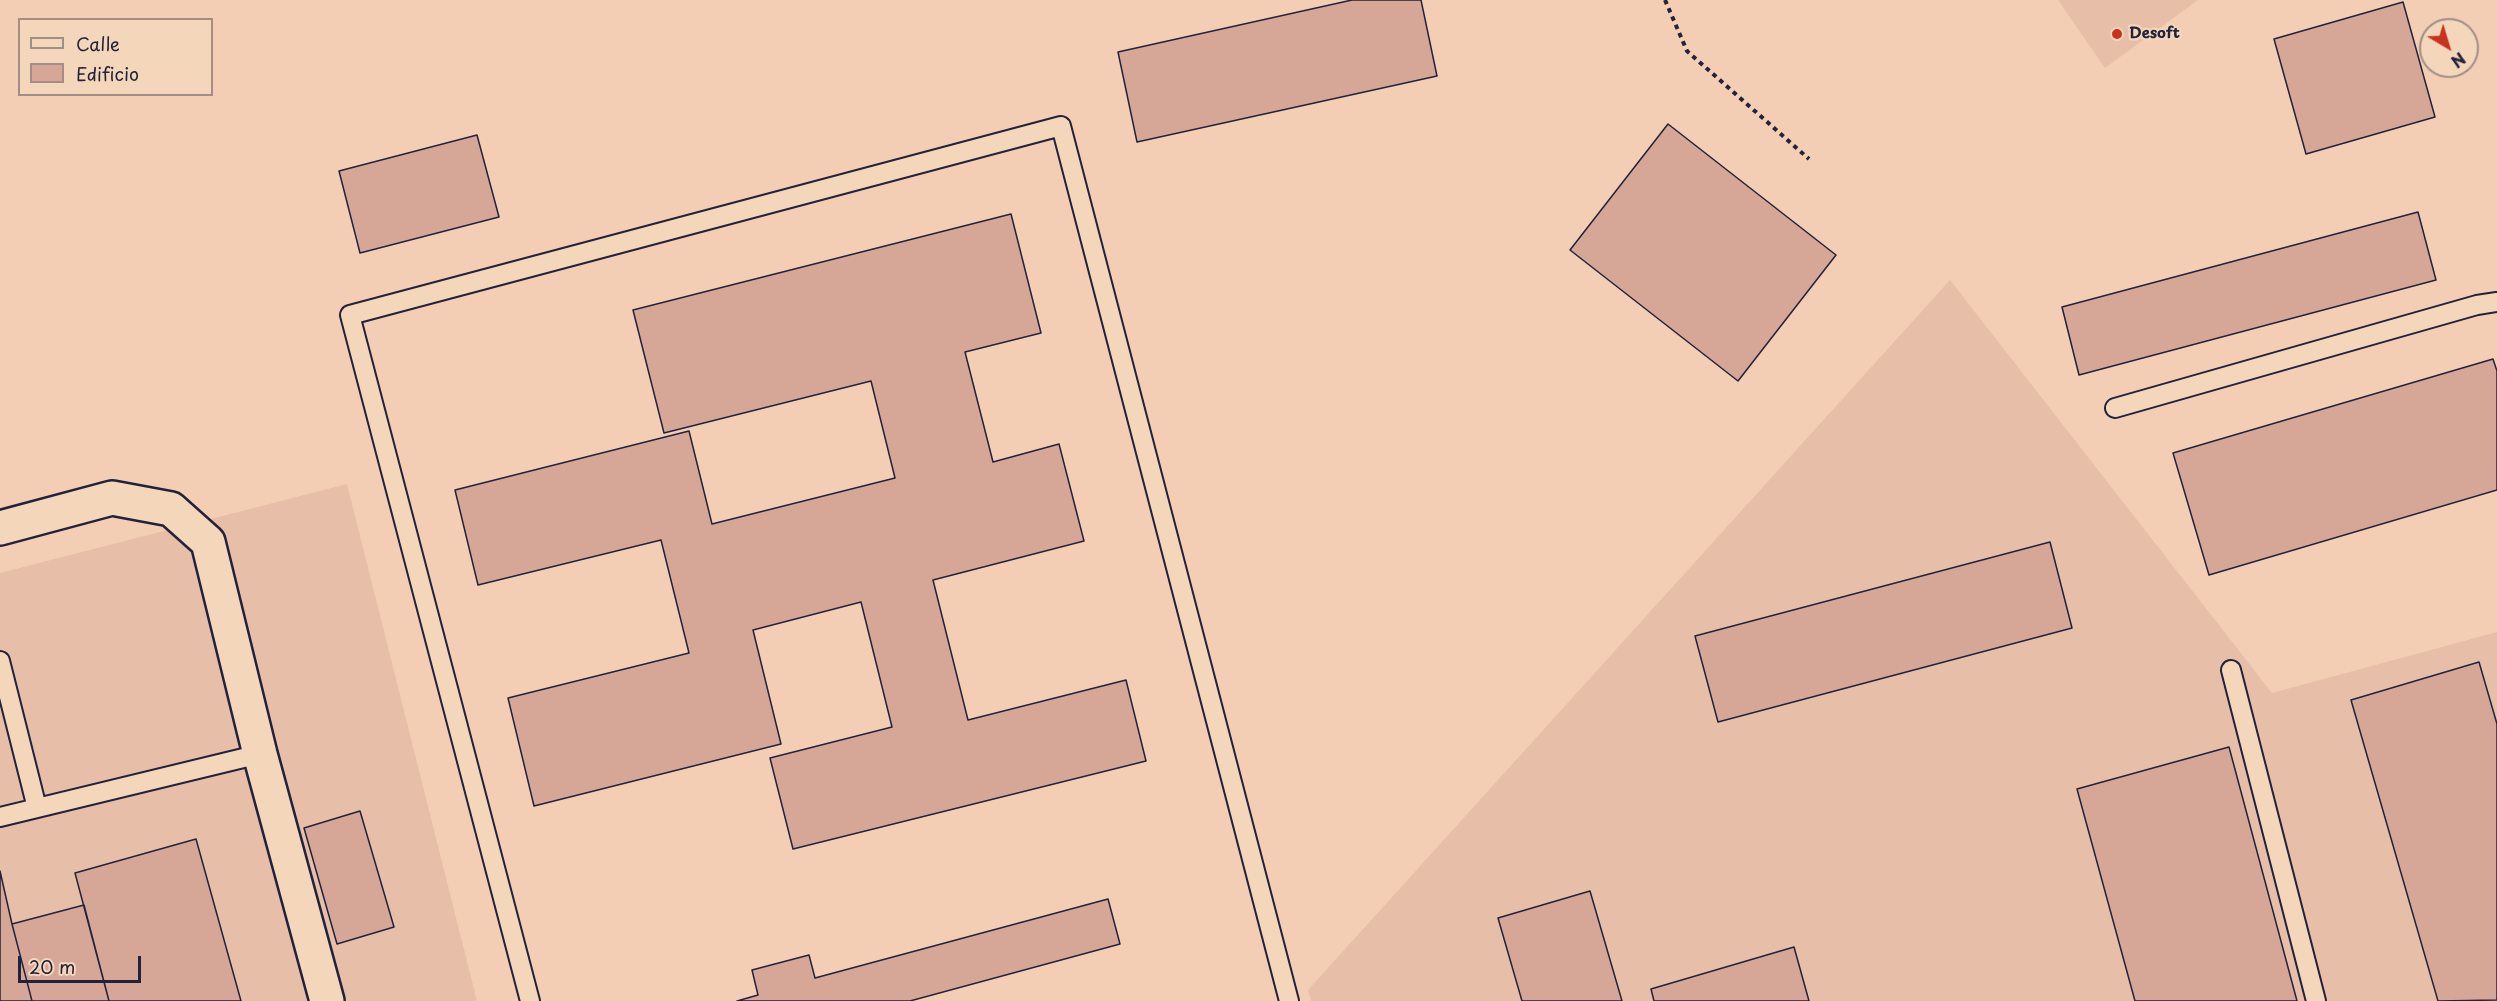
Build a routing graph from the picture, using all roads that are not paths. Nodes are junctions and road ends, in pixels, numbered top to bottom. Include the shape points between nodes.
1 (2497, 302) edge
2 (2115, 408) dead end
3 (0, 528) edge
4 (0, 661) edge
5 (2231, 670) dead end
6 (260, 754) junction
7 (37, 808) junction
8 (0, 817) edge
9 (327, 1001) edge
10 (530, 1001) edge
11 (1289, 1001) edge
12 (2316, 1001) edge

1 - 2 lane
3 - 6 street via 112,498 171,509 208,542
4 - 7 lane
5 - 12 lane
6 - 7 lane
6 - 9 street
7 - 8 lane
10 - 11 lane via 350,315 1060,126

